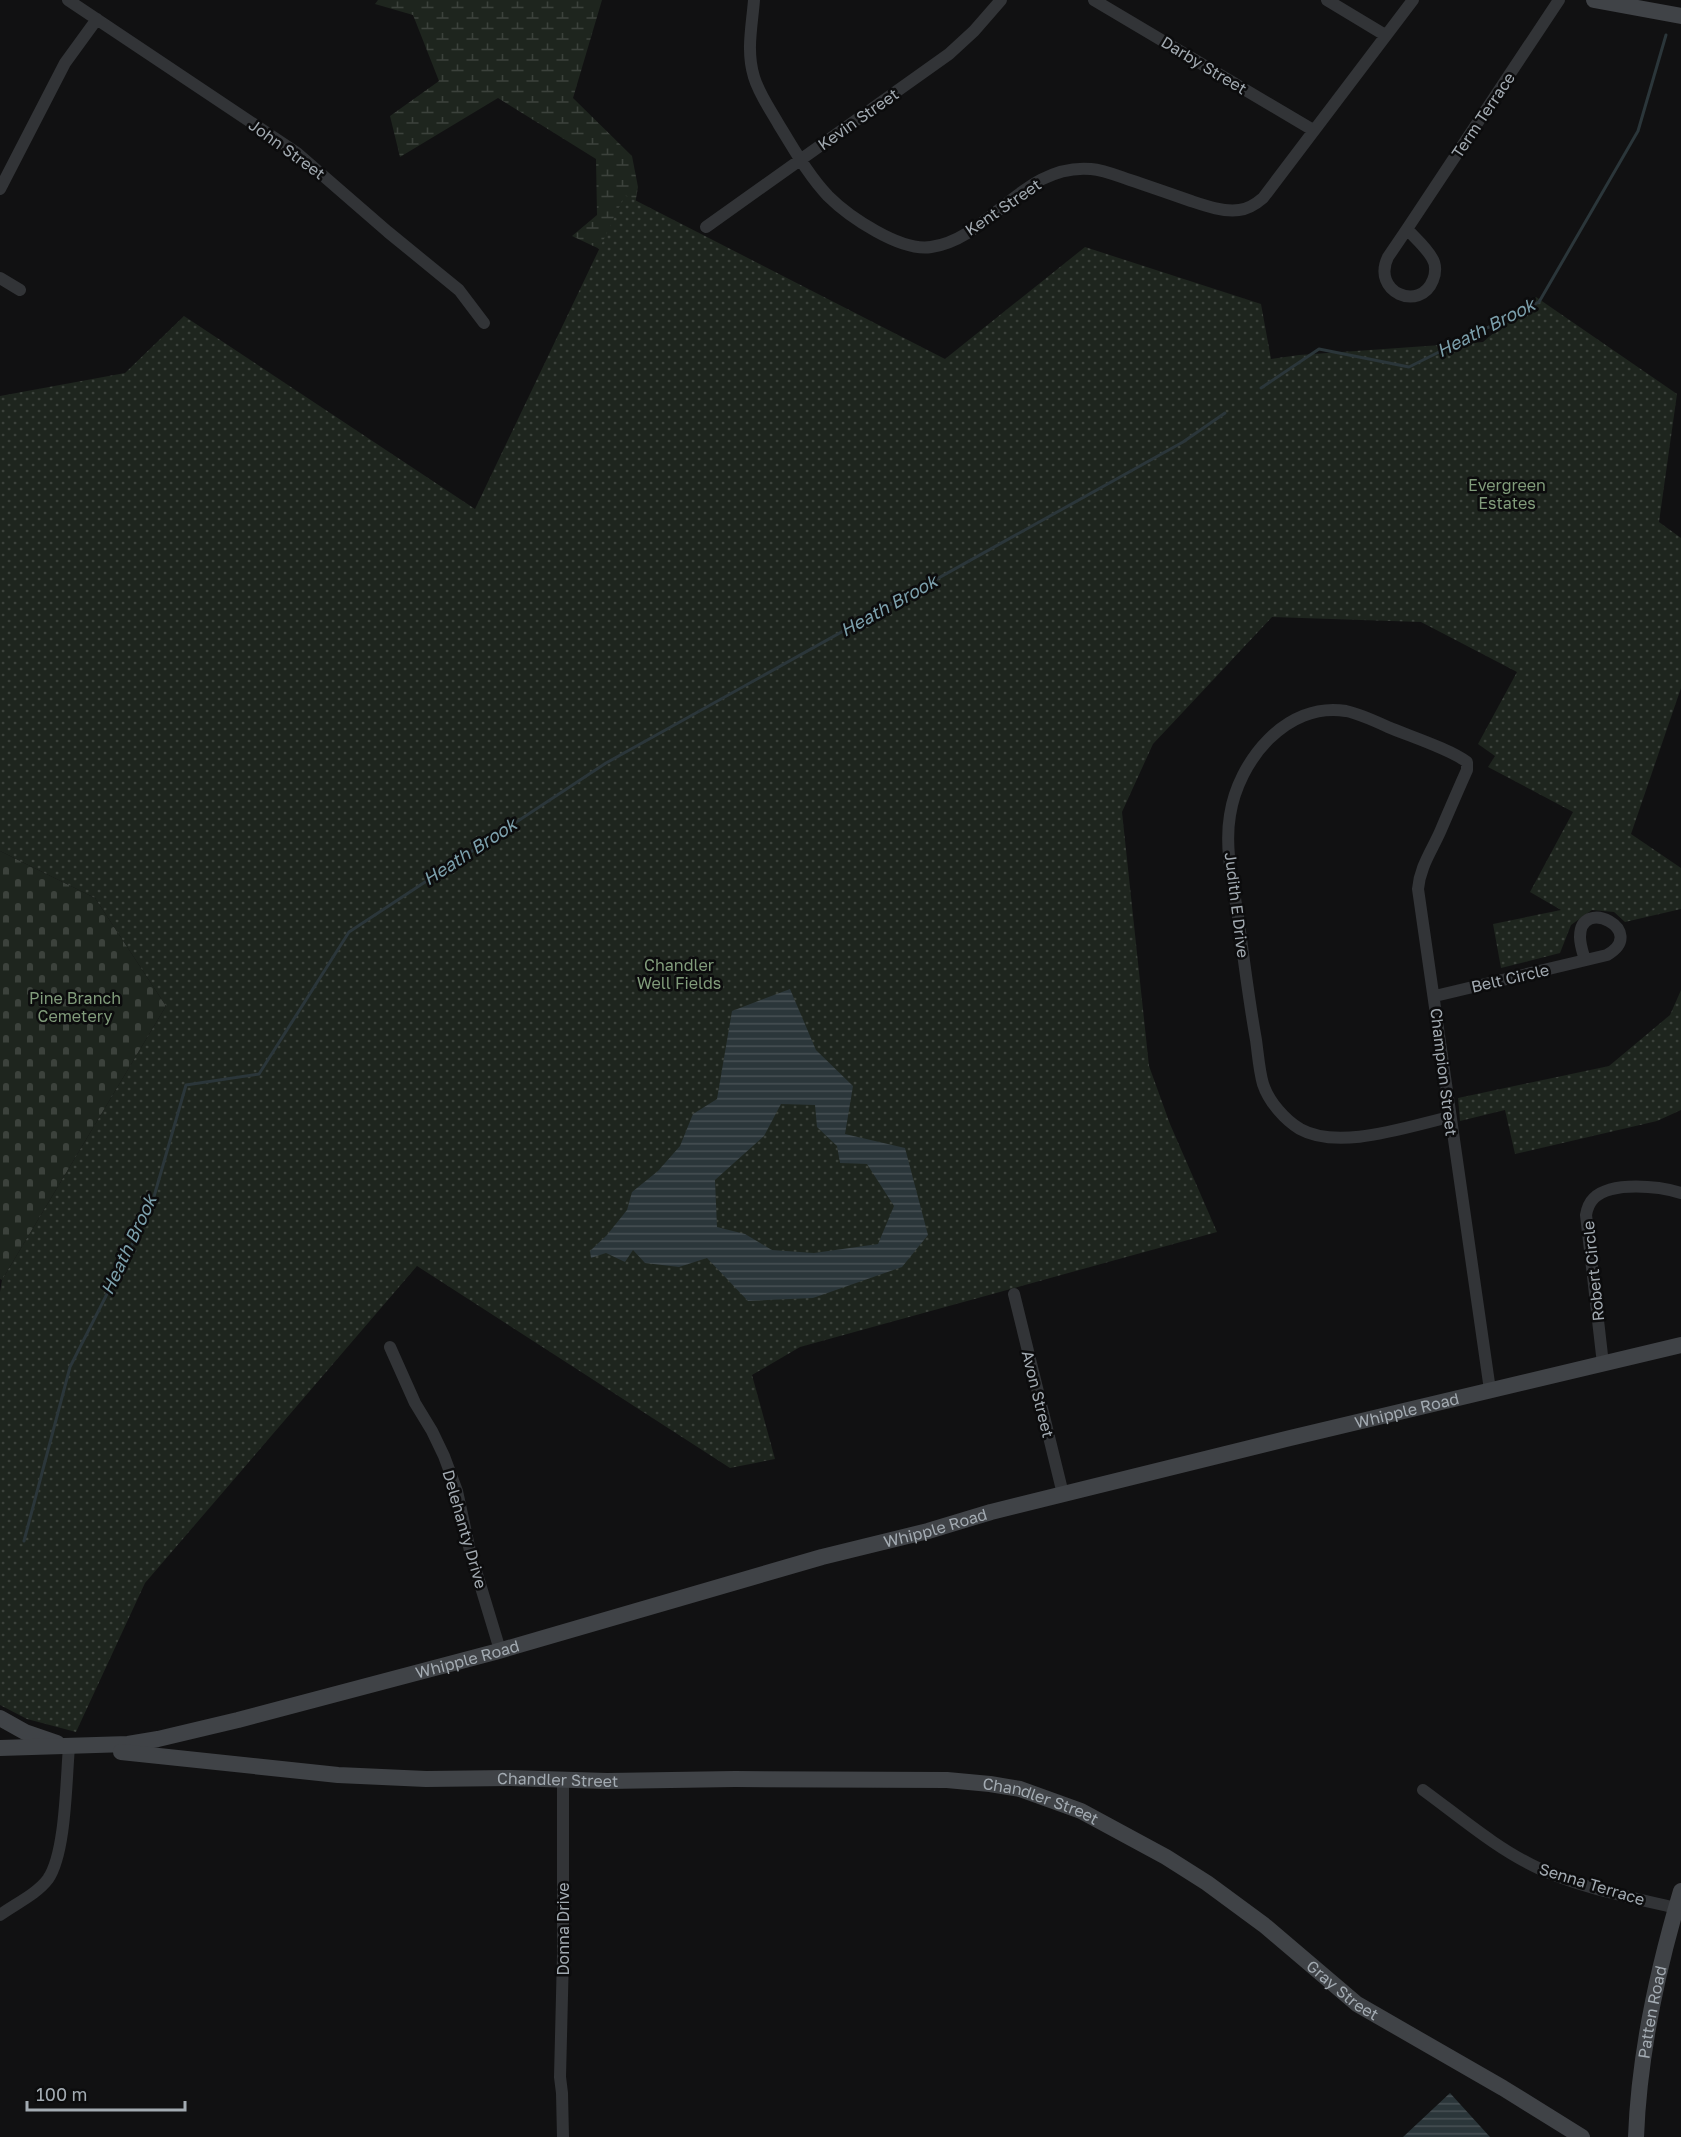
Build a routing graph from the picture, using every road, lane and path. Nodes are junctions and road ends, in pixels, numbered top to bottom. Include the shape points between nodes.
1 (68, 0) edge
2 (754, 0) edge
3 (1000, 0) edge
4 (1094, 0) edge
5 (1326, 0) edge
6 (1413, 0) edge
7 (1559, 0) edge
8 (1593, 0) edge
9 (1681, 16) edge
10 (97, 19) junction
11 (1385, 35) junction
12 (1313, 130) junction
13 (800, 159) junction
14 (0, 189) edge
15 (706, 227) dead end
16 (1407, 230) junction
17 (0, 278) edge
18 (20, 290) dead end
19 (484, 323) dead end
20 (1467, 762) joint
21 (1585, 960) dead end
22 (1434, 996) junction
23 (1450, 1117) junction
24 (1681, 1193) edge
25 (1014, 1294) dead end
26 (1681, 1345) edge
27 (390, 1347) dead end
28 (1603, 1364) junction
29 (1490, 1390) junction
30 (1063, 1494) junction
31 (500, 1650) junction
32 (0, 1718) edge
33 (196, 1730) junction
34 (69, 1747) junction
35 (0, 1748) edge
36 (200, 1760) junction
37 (563, 1780) junction
38 (1423, 1790) dead end
39 (1113, 1828) joint
40 (1681, 1891) edge
41 (1676, 1908) junction
42 (0, 1915) edge
43 (563, 2137) edge
44 (1582, 2137) edge
45 (1636, 2137) edge

1 - 10 street, John Street
2 - 13 street, Kent Street via 749,54 754,78
3 - 13 street, Kevin Street via 949,54
4 - 12 street, Darby Street
5 - 11 street
6 - 11 street, Kent Street
7 - 16 street, Term Terrace
8 - 9 street
10 - 14 street via 64,63
10 - 19 street, John Street via 297,153 459,290
11 - 12 street, Kent Street
12 - 13 street, Kent Street via 1263,198 1242,210 1210,207 1091,169 1071,170 1038,181 972,229 932,248 900,244 876,231 828,196
13 - 15 street, Kevin Street
16 - 16 street, Term Terrace via 1388,258 1384,273 1394,291 1409,297 1429,288 1435,268 1432,258
17 - 18 street
20 - 22 street, Champion Street via 1467,770 1420,873 1420,908
20 - 23 street, Judith E Drive via 1346,711 1302,715 1267,741 1238,784 1228,842 1248,996 1264,1085 1274,1105 1302,1130 1325,1138 1346,1139
21 - 22 street, Belt Circle
22 - 23 street, Champion Street
23 - 29 street, Champion Street
24 - 28 street, Robert Circle via 1665,1187 1629,1187 1599,1195 1588,1207
25 - 30 street, Avon Street
26 - 28 street, Whipple Road
27 - 31 street, Delehanty Drive via 451,1474
28 - 29 street, Whipple Road
29 - 30 street, Whipple Road
30 - 31 street, Whipple Road via 822,1557
31 - 33 street, Whipple Road
32 - 34 street, Chandler Street via 25,1732
33 - 34 street, Whipple Road via 128,1744
33 - 36 street via 194,1747
34 - 35 street, Whipple Road
34 - 36 street, Chandler Street
34 - 42 street via 57,1860 48,1879 37,1890
36 - 37 street, Chandler Street via 346,1775
37 - 39 street, Chandler Street via 947,1780 1020,1789 1055,1800
37 - 43 street, Donna Drive
38 - 41 street, Senna Terrace via 1509,1852 1539,1868
39 - 44 street, Gray Street via 1222,1893 1373,2015
40 - 41 street, Patten Road
41 - 45 street, Patten Road via 1655,1996

